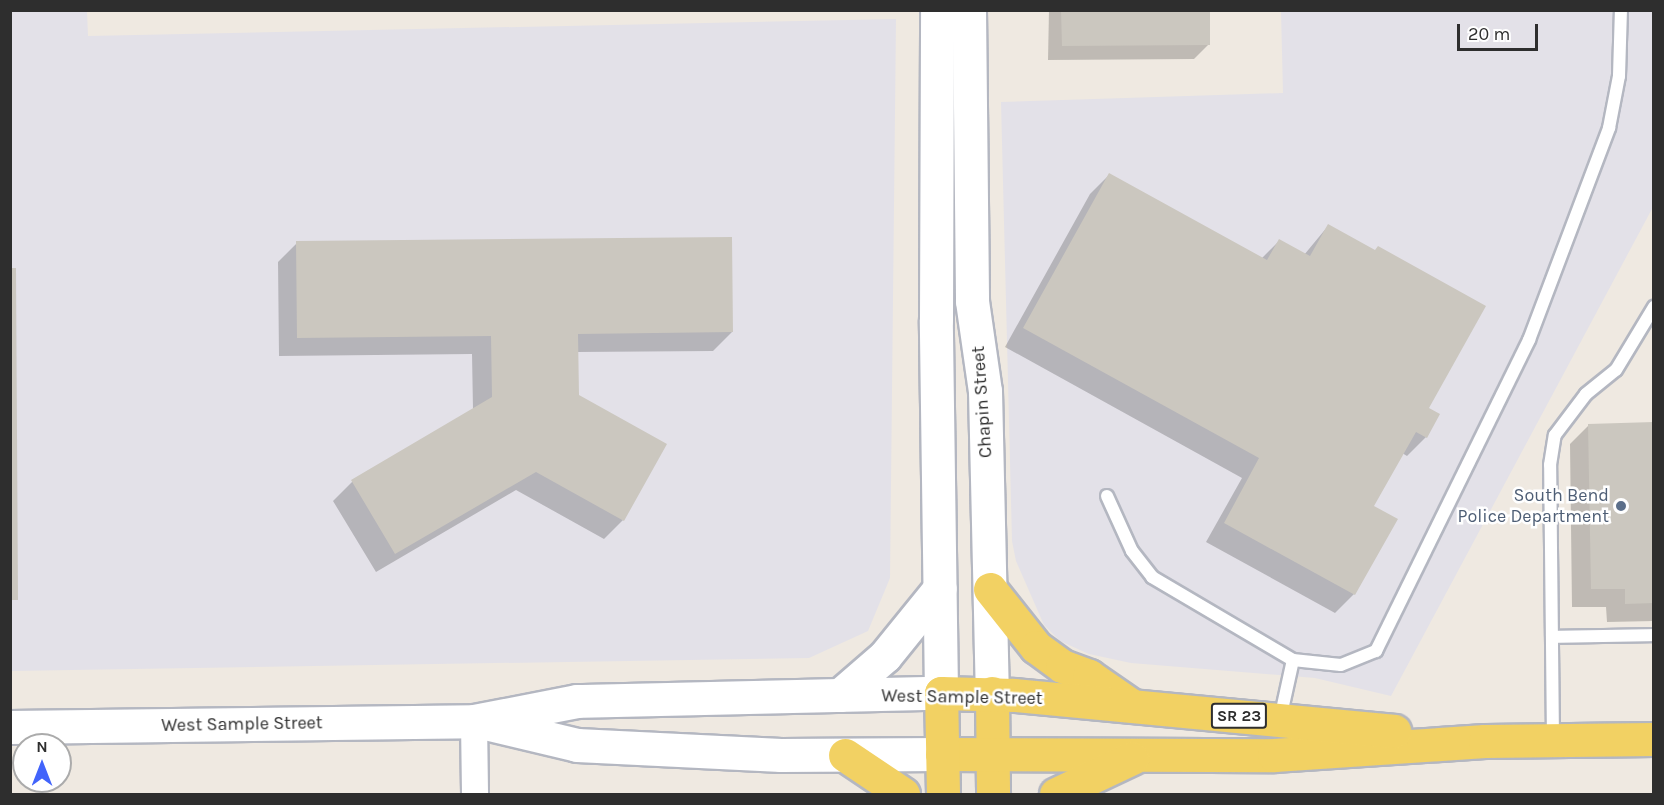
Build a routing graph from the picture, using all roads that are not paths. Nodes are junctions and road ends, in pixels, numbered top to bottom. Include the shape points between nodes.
1 (937, 10) edge
2 (969, 10) edge
3 (1621, 10) edge
4 (1653, 307) edge
5 (1107, 496) dead end
6 (940, 588) junction
7 (990, 589) junction
8 (1653, 635) edge
9 (1551, 637) junction
10 (1293, 660) junction
11 (941, 693) junction
12 (992, 693) junction
13 (840, 695) junction
14 (1133, 706) junction
15 (1280, 719) junction
16 (474, 721) junction
17 (10, 727) edge
18 (1653, 739) edge
19 (1553, 740) junction
20 (1485, 741) junction
21 (942, 754) junction
22 (845, 755) junction
23 (992, 755) junction
24 (1136, 755) junction
25 (475, 795) edge
26 (903, 795) edge
27 (943, 795) edge
28 (993, 795) edge
29 (1056, 795) edge

1 - 6 main road
2 - 7 main road, Chapin Street via 972,301 985,391
3 - 10 lane via 1619,76 1609,128 1533,329 1376,651 1341,665
4 - 9 lane via 1616,370 1586,394 1555,435 1550,465
5 - 10 lane via 1132,551 1152,577
6 - 11 main road
6 - 13 main road via 885,656
7 - 12 main road, Chapin Street
7 - 14 main road via 1036,647 1062,666 1089,675
8 - 9 lane
9 - 19 lane
10 - 15 lane
11 - 12 main road, West Sample Street / SR 23
11 - 13 main road, West Sample Street
11 - 21 main road
12 - 14 main road, West Sample Street / SR 23
12 - 23 main road, Chapin Street
13 - 16 main road, West Sample Street via 578,701
14 - 15 main road, West Sample Street / SR 23
15 - 20 main road, West Sample Street / SR 23
16 - 17 main road, West Sample Street
16 - 22 main road, West Sample Street via 577,745
16 - 25 street
18 - 19 main road, West Sample Street / SR 23
19 - 20 main road, West Sample Street / SR 23
20 - 24 main road, West Sample Street / SR 23 via 1274,755
21 - 22 main road, West Sample Street
21 - 23 main road, West Sample Street
21 - 27 main road
22 - 26 main road
23 - 24 main road, West Sample Street
23 - 28 main road, Chapin Street
24 - 29 main road, SR 23

